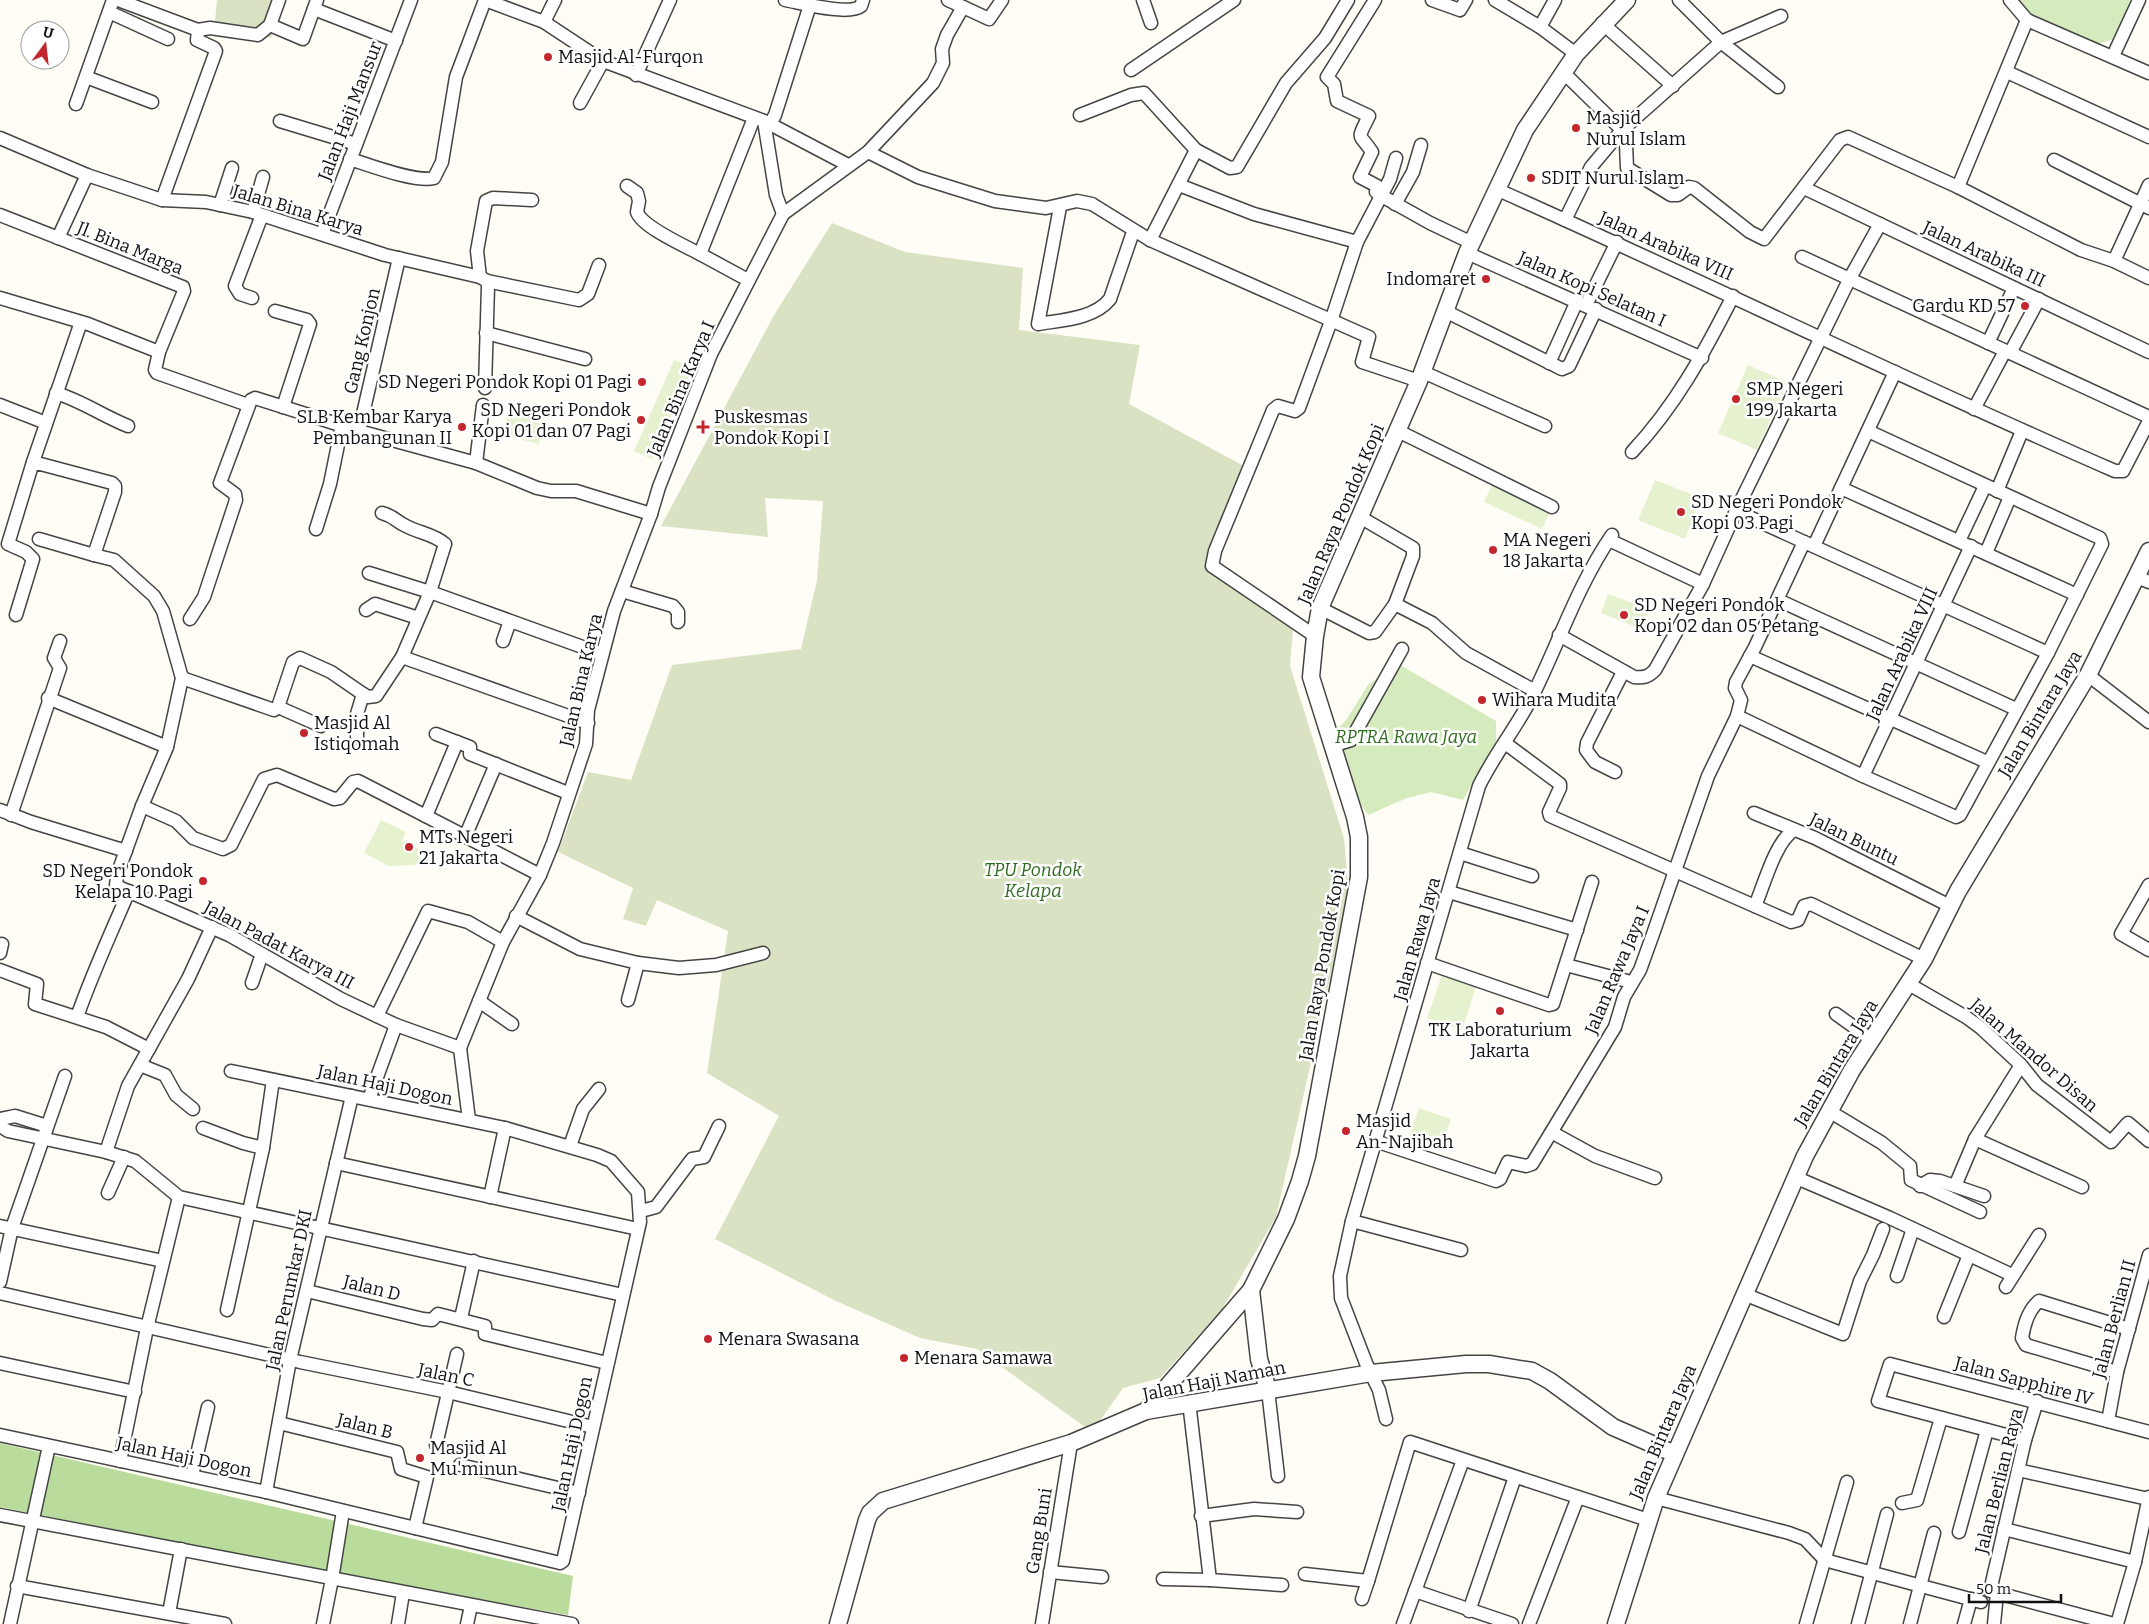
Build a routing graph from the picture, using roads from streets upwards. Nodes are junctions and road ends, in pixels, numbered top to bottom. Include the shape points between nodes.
1 (118, 0) edge
2 (279, 0) edge
3 (411, 0) edge
4 (485, 0) edge
5 (555, 0) edge
6 (670, 0) edge
7 (785, 0) edge
8 (863, 0) edge
9 (948, 0) edge
10 (1002, 0) edge
11 (1143, 0) edge
12 (1234, 0) edge
13 (1348, 0) edge
14 (1375, 0) edge
15 (1432, 0) edge
16 (1466, 0) edge
17 (1495, 0) edge
18 (1555, 0) edge
19 (1626, 0) edge
20 (1679, 0) edge
21 (2010, 0) edge
22 (2139, 0) edge
23 (315, 4) edge
24 (810, 5) junction
25 (111, 6) edge
26 (963, 7) junction
27 (1781, 16) dead end
28 (2027, 20) junction
29 (544, 22) junction
30 (1152, 23) dead end
31 (1602, 23) junction
32 (270, 25) junction
33 (1540, 27) junction
34 (198, 30) junction
35 (168, 39) dead end
36 (396, 41) junction
37 (1721, 42) junction
38 (1576, 54) junction
39 (2113, 56) junction
40 (603, 61) junction
41 (1131, 70) dead end
42 (1564, 72) junction
43 (2007, 72) junction
44 (2149, 73) edge
45 (636, 75) junction
46 (86, 77) junction
47 (1673, 86) junction
48 (1778, 87) dead end
49 (152, 102) dead end
50 (580, 103) dead end
51 (76, 104) dead end
52 (1080, 115) dead end
53 (280, 120) dead end
54 (762, 121) junction
55 (1622, 130) junction
56 (2149, 137) edge
57 (0, 138) edge
58 (356, 144) junction
59 (1421, 145) dead end
60 (1196, 150) junction
61 (868, 152) junction
62 (1396, 158) dead end
63 (350, 159) junction
64 (2054, 160) dead end
65 (848, 165) junction
66 (232, 168) dead end
67 (87, 175) junction
68 (263, 177) dead end
69 (1179, 185) junction
70 (628, 186) dead end
71 (2149, 186) edge
72 (1958, 187) junction
73 (1804, 188) junction
74 (1496, 190) junction
75 (1380, 195) junction
76 (162, 200) junction
77 (532, 200) dead end
78 (1395, 204) junction
79 (220, 205) junction
80 (2145, 206) edge
81 (1060, 207) junction
82 (257, 214) junction
83 (783, 214) junction
84 (0, 215) edge
85 (1565, 220) junction
86 (1880, 224) junction
87 (1133, 232) junction
88 (322, 234) junction
89 (58, 238) junction
90 (1150, 240) junction
91 (1357, 242) junction
92 (1616, 242) junction
93 (1470, 248) junction
94 (700, 254) junction
95 (1802, 257) dead end
96 (399, 258) junction
97 (2114, 261) junction
98 (599, 265) dead end
99 (1850, 278) junction
100 (2149, 278) edge
101 (483, 279) junction
102 (748, 280) junction
103 (2014, 288) junction
104 (1733, 296) junction
105 (0, 298) edge
106 (252, 298) dead end
107 (2039, 299) junction
108 (1586, 305) junction
109 (275, 311) dead end
110 (1445, 312) junction
111 (1332, 320) junction
112 (81, 322) junction
113 (486, 333) junction
114 (1820, 338) junction
115 (1988, 343) junction
116 (159, 352) junction
117 (2007, 352) junction
118 (2149, 352) edge
119 (1702, 358) junction
120 (585, 359) dead end
121 (1550, 363) junction
122 (1895, 372) junction
123 (1421, 377) junction
124 (485, 388) dead end
125 (56, 393) junction
126 (0, 405) edge
127 (248, 405) junction
128 (483, 405) dead end
129 (283, 407) junction
130 (1974, 409) junction
131 (2149, 417) edge
132 (2149, 421) edge
133 (46, 423) junction
134 (342, 425) junction
135 (128, 426) dead end
136 (1545, 426) dead end
137 (359, 431) junction
138 (1398, 431) junction
139 (1868, 431) junction
140 (2022, 431) junction
141 (1632, 452) dead end
142 (33, 462) junction
143 (476, 463) junction
144 (1842, 488) junction
145 (1991, 488) junction
146 (2010, 497) junction
147 (1552, 507) dead end
148 (1736, 511) junction
149 (382, 513) dead end
150 (651, 514) junction
151 (1360, 517) junction
152 (316, 529) dead end
153 (4, 536) edge
154 (39, 539) dead end
155 (1959, 541) junction
156 (1809, 544) junction
157 (1971, 546) junction
158 (2149, 551) edge
159 (1986, 553) junction
160 (94, 555) junction
161 (369, 573) dead end
162 (2143, 579) edge
163 (1703, 584) junction
164 (622, 591) junction
165 (430, 592) junction
166 (2077, 595) junction
167 (1778, 600) junction
168 (1395, 604) junction
169 (1944, 604) junction
170 (1320, 608) junction
171 (366, 610) dead end
172 (16, 615) dead end
173 (418, 618) junction
174 (190, 619) dead end
175 (510, 621) junction
176 (678, 622) dead end
177 (1559, 635) junction
178 (1315, 636) junction
179 (60, 640) dead end
180 (503, 641) dead end
181 (1402, 649) dead end
182 (2048, 652) junction
183 (602, 654) junction
184 (1750, 656) junction
185 (402, 657) junction
186 (1916, 663) junction
187 (1623, 672) junction
188 (2088, 675) junction
189 (182, 678) junction
190 (1535, 691) junction
191 (366, 696) junction
192 (48, 698) junction
193 (278, 707) junction
194 (2016, 708) junction
195 (1737, 716) junction
196 (1891, 719) junction
197 (2149, 722) edge
198 (588, 723) junction
199 (321, 726) dead end
200 (436, 734) dead end
201 (357, 737) dead end
202 (457, 742) junction
203 (1505, 743) junction
204 (1332, 746) junction
205 (167, 748) junction
206 (1987, 762) junction
207 (496, 764) junction
208 (1615, 772) dead end
209 (1863, 776) junction
210 (568, 793) junction
211 (142, 806) junction
212 (6, 812) edge
213 (1754, 813) dead end
214 (426, 816) junction
215 (1794, 830) junction
216 (466, 837) junction
217 (126, 851) junction
218 (1460, 853) junction
219 (1675, 870) junction
220 (540, 875) junction
221 (1532, 876) dead end
222 (1592, 882) dead end
223 (2149, 885) edge
224 (129, 891) junction
225 (1449, 892) junction
226 (1755, 906) junction
227 (1950, 906) junction
228 (516, 916) junction
229 (212, 927) junction
230 (1577, 930) junction
231 (502, 942) junction
232 (2149, 950) edge
233 (763, 953) dead end
234 (262, 954) junction
235 (1924, 959) junction
236 (638, 963) junction
237 (1427, 963) junction
238 (1566, 966) junction
239 (0, 970) edge
240 (1631, 982) junction
241 (252, 983) dead end
242 (1907, 983) junction
243 (628, 1000) dead end
244 (479, 1001) junction
245 (1836, 1014) dead end
246 (377, 1016) junction
247 (77, 1017) junction
248 (512, 1024) dead end
249 (396, 1025) junction
250 (1872, 1040) junction
251 (460, 1048) junction
252 (149, 1049) junction
253 (140, 1065) junction
254 (2021, 1065) junction
255 (231, 1071) dead end
256 (65, 1076) dead end
257 (273, 1080) junction
258 (599, 1089) dead end
259 (352, 1096) junction
260 (369, 1100) junction
261 (193, 1108) dead end
262 (1830, 1111) junction
263 (0, 1120) edge
264 (469, 1120) junction
265 (0, 1126) edge
266 (47, 1126) junction
267 (719, 1126) dead end
268 (202, 1128) dead end
269 (505, 1128) junction
270 (1553, 1133) junction
271 (43, 1139) junction
272 (1974, 1139) junction
273 (1375, 1141) junction
274 (2149, 1141) edge
275 (570, 1146) junction
276 (263, 1148) junction
277 (106, 1152) junction
278 (124, 1157) junction
279 (336, 1163) junction
280 (1655, 1178) dead end
281 (1797, 1178) junction
282 (1920, 1186) junction
283 (1955, 1186) junction
284 (2082, 1187) dead end
285 (108, 1193) dead end
286 (1984, 1196) dead end
287 (179, 1197) junction
288 (490, 1197) junction
289 (249, 1210) junction
290 (641, 1211) junction
291 (1980, 1212) dead end
292 (1352, 1221) junction
293 (6, 1227) edge
294 (320, 1228) junction
295 (638, 1229) junction
296 (1883, 1229) dead end
297 (1913, 1229) junction
298 (2039, 1235) dead end
299 (1461, 1250) dead end
300 (1969, 1255) junction
301 (2149, 1258) edge
302 (163, 1261) junction
303 (474, 1261) junction
304 (2012, 1275) junction
305 (1897, 1276) dead end
306 (0, 1282) edge
307 (2006, 1287) dead end
308 (1251, 1290) junction
309 (306, 1291) junction
310 (0, 1293) edge
311 (1744, 1294) junction
312 (623, 1295) junction
313 (227, 1310) dead end
314 (1944, 1317) dead end
315 (461, 1318) junction
316 (148, 1328) junction
317 (2129, 1329) junction
318 (457, 1354) dead end
319 (290, 1360) junction
320 (0, 1363) edge
321 (607, 1363) junction
322 (2117, 1372) junction
323 (1371, 1373) junction
324 (1268, 1390) junction
325 (135, 1392) junction
326 (448, 1392) junction
327 (2037, 1401) junction
328 (1189, 1402) junction
329 (208, 1407) dead end
330 (1146, 1411) junction
331 (1941, 1418) junction
332 (1386, 1419) dead end
333 (2108, 1421) junction
334 (280, 1423) junction
335 (593, 1427) junction
336 (1987, 1430) junction
337 (2149, 1432) edge
338 (0, 1436) edge
339 (2025, 1440) junction
340 (1071, 1443) junction
341 (436, 1445) dead end
342 (49, 1446) junction
343 (1675, 1454) junction
344 (1463, 1460) junction
345 (120, 1461) junction
346 (460, 1465) dead end
347 (2018, 1470) junction
348 (192, 1476) junction
349 (1278, 1476) dead end
350 (1514, 1476) junction
351 (1846, 1482) dead end
352 (266, 1492) junction
353 (579, 1493) junction
354 (1578, 1497) junction
355 (1656, 1498) junction
356 (2149, 1498) edge
357 (1902, 1503) dead end
358 (343, 1511) junction
359 (1298, 1512) dead end
360 (1888, 1514) dead end
361 (0, 1515) edge
362 (1201, 1516) junction
363 (1648, 1520) junction
364 (32, 1521) junction
365 (415, 1528) junction
366 (2004, 1529) junction
367 (1934, 1532) dead end
368 (1959, 1532) dead end
369 (180, 1549) junction
370 (1826, 1560) junction
371 (2135, 1562) junction
372 (1050, 1572) junction
373 (1871, 1573) junction
374 (1305, 1574) dead end
375 (1102, 1577) dead end
376 (1163, 1578) dead end
377 (332, 1579) junction
378 (1210, 1580) junction
379 (1368, 1581) junction
380 (1282, 1585) dead end
381 (1920, 1585) junction
382 (17, 1586) junction
383 (1415, 1591) junction
384 (403, 1593) junction
385 (1997, 1594) junction
386 (1362, 1599) dead end
387 (471, 1606) junction
388 (1469, 1611) junction
389 (169, 1613) junction
390 (10, 1624) edge
391 (225, 1624) edge
392 (322, 1624) edge
393 (398, 1624) edge
394 (467, 1624) edge
395 (572, 1624) edge
396 (838, 1624) edge
397 (1042, 1624) edge
398 (1403, 1624) edge
399 (1512, 1624) edge
400 (1529, 1624) edge
401 (1616, 1624) edge
402 (1806, 1624) edge
403 (1858, 1624) edge
404 (1910, 1624) edge
405 (1964, 1624) edge
406 (1994, 1624) edge
407 (2115, 1624) edge

1 - 34 street
2 - 32 street
3 - 36 street, Jalan Haji Mansur
4 - 29 street
4 - 63 street via 456,77 443,155 434,178 402,175
5 - 29 street
6 - 45 street
7 - 24 street
8 - 24 street via 854,10
9 - 26 street
10 - 26 street via 989,19
11 - 30 street
12 - 41 street
13 - 60 street via 1325,38 1286,83 1237,167 1230,168
14 - 75 street, Jalan Kopi Selatan I via 1327,77 1334,84 1337,101 1368,116 1360,134 1372,152 1360,177 1377,186 1376,192
15 - 16 street via 1460,10
17 - 33 street
18 - 33 street
19 - 31 street, Jalan Raya Pondok Kopi
20 - 37 street
21 - 28 street
22 - 39 street
23 - 32 street via 303,40
23 - 36 street
24 - 54 street via 779,102
25 - 35 street
25 - 46 street
26 - 61 street via 946,35 943,63 933,83
27 - 37 street
28 - 39 street
28 - 43 street
29 - 40 street
31 - 38 street, Jalan Raya Pondok Kopi
31 - 47 street
32 - 34 street via 261,34 251,36 210,28
33 - 38 street
34 - 76 street via 197,40 216,51
36 - 58 street, Jalan Haji Mansur
37 - 47 street
37 - 48 street
38 - 42 street, Jalan Raya Pondok Kopi
39 - 44 street
40 - 45 street
40 - 50 street
42 - 55 street
42 - 74 street, Jalan Raya Pondok Kopi via 1525,130
43 - 56 street
43 - 72 street
45 - 54 street
46 - 49 street
46 - 51 street
47 - 55 street
52 - 60 street via 1144,93
53 - 58 street
54 - 65 street
54 - 83 street via 776,196
54 - 94 street
55 - 73 street via 1627,149 1625,163 1630,170 1672,195 1678,196 1689,187 1694,188 1757,236
55 - 85 street via 1591,167
57 - 67 street, Jalan Bina Karya
58 - 63 street, Jalan Haji Mansur
59 - 78 street via 1413,172
60 - 69 street
61 - 65 street
61 - 81 street via 918,177 968,194 1018,205
62 - 75 street via 1390,179
63 - 88 street, Jalan Haji Mansur
64 - 80 street
65 - 83 street
66 - 79 street
67 - 76 street, Jalan Bina Karya
67 - 89 street
68 - 82 street
69 - 90 street
69 - 91 street via 1264,217
70 - 94 street via 637,193 637,212 642,220
71 - 80 street
72 - 73 street via 1853,138 1844,137
72 - 97 street via 2068,244
73 - 86 street, Jalan Arabika III
74 - 85 street, Jalan Arabika VIII
74 - 93 street, Jalan Raya Pondok Kopi
75 - 78 street, Jalan Kopi Selatan I
75 - 91 street
76 - 79 street, Jalan Bina Karya
77 - 101 street via 493,198 486,201 477,246
78 - 93 street, Jalan Kopi Selatan I
79 - 82 street, Jalan Bina Karya
80 - 97 street
81 - 87 street via 1077,201 1092,204
81 - 87 street via 1038,324 1104,307 1110,299
82 - 88 street, Jalan Bina Karya
82 - 106 street via 235,286 240,294
83 - 102 street, Jalan Bina Karya I
84 - 89 street, Jl. Bina Marga
85 - 92 street, Jalan Arabika VIII
86 - 99 street
86 - 103 street, Jalan Arabika III
87 - 90 street
88 - 96 street, Jalan Bina Karya
89 - 116 street, Jl. Bina Marga via 183,287
90 - 111 street
91 - 111 street
92 - 104 street, Jalan Arabika VIII
92 - 108 street
93 - 108 street, Jalan Kopi Selatan I
93 - 110 street, Jalan Raya Pondok Kopi
94 - 102 street
95 - 99 street
96 - 101 street, Jalan Bina Karya
96 - 137 street, Gang Konjon
97 - 100 street
98 - 101 street, Jalan Bina Karya via 588,294 579,300
99 - 114 street
99 - 115 street
101 - 113 street
102 - 150 street, Jalan Bina Karya I via 711,354
103 - 107 street, Jalan Arabika III
103 - 115 street
104 - 114 street, Jalan Arabika VIII
104 - 119 street
105 - 112 street
107 - 117 street
107 - 118 street, Jalan Arabika III
108 - 119 street, Jalan Kopi Selatan I
108 - 121 street
108 - 121 street via 1569,366 1562,369
109 - 129 street via 307,320 310,324
110 - 121 street
110 - 123 street, Jalan Raya Pondok Kopi
111 - 123 street via 1369,337 1362,362
111 - 178 street via 1299,409 1294,411 1276,406 1270,417 1214,551 1212,566
112 - 116 street
112 - 125 street
113 - 120 street
113 - 124 street
114 - 122 street, Jalan Arabika VIII
114 - 148 street
115 - 117 street
116 - 127 street via 155,364 157,373
117 - 130 street
117 - 131 street
119 - 141 street via 1659,424
122 - 130 street, Jalan Arabika VIII
122 - 139 street
123 - 136 street
123 - 138 street, Jalan Raya Pondok Kopi
125 - 133 street
125 - 135 street via 85,403 102,416
126 - 133 street
127 - 129 street via 255,398
127 - 174 street via 220,483 235,494 236,500 204,597
128 - 143 street
129 - 134 street
130 - 140 street, Jalan Arabika VIII
132 - 140 street, Jalan Arabika VIII via 2123,471 2115,471
133 - 142 street
134 - 137 street
134 - 152 street via 330,484
137 - 143 street
138 - 147 street
138 - 151 street, Jalan Raya Pondok Kopi
139 - 144 street
139 - 145 street
140 - 145 street
142 - 153 street
142 - 160 street via 115,486
143 - 150 street via 537,488 576,491
144 - 155 street
144 - 156 street
145 - 146 street
145 - 155 street
146 - 159 street
146 - 166 street via 2100,538 2102,544
148 - 156 street
148 - 163 street
149 - 165 street via 445,544
150 - 164 street, Jalan Bina Karya
151 - 168 street via 1413,548
151 - 170 street, Jalan Raya Pondok Kopi
153 - 172 street via 9,546 26,552 33,562
154 - 160 street
155 - 157 street
156 - 167 street
156 - 169 street
157 - 159 street
157 - 169 street, Jalan Arabika VIII
158 - 162 street, Jalan Bintara Jaya
159 - 166 street
160 - 189 street via 114,560 154,596 163,611
161 - 165 street
162 - 188 street, Jalan Bintara Jaya
163 - 177 street, Jalan Rawa Jaya via 1610,538 1584,580
163 - 187 street via 1655,670 1642,678
164 - 176 street via 673,606 678,612
164 - 183 street, Jalan Bina Karya
165 - 173 street
165 - 175 street
166 - 182 street
167 - 184 street
167 - 186 street
168 - 170 street via 1376,632 1369,633
168 - 190 street via 1432,623 1466,653
169 - 182 street
169 - 186 street, Jalan Arabika VIII
170 - 178 street, Jalan Raya Pondok Kopi
171 - 173 street via 376,604
173 - 185 street
175 - 180 street
175 - 183 street
177 - 187 street
177 - 190 street, Jalan Rawa Jaya
178 - 204 street, Jalan Raya Pondok Kopi via 1311,677
179 - 192 street via 54,658 60,668
181 - 204 street via 1351,740
182 - 194 street
183 - 198 street, Jalan Bina Karya via 588,710
184 - 195 street via 1735,685 1740,700
184 - 196 street
185 - 191 street via 376,696
185 - 198 street
186 - 194 street
186 - 196 street, Jalan Arabika VIII
187 - 208 street via 1586,750 1595,762
188 - 197 street
188 - 227 street, Jalan Bintara Jaya
189 - 193 street via 266,708 274,710
189 - 205 street
190 - 203 street, Jalan Rawa Jaya
191 - 193 street via 344,680 300,658 292,662
191 - 201 street via 357,714
192 - 205 street
192 - 212 street
193 - 199 street
194 - 206 street
195 - 209 street
195 - 219 street, Jalan Rawa Jaya I via 1711,769
196 - 206 street
196 - 209 street, Jalan Arabika VIII
198 - 210 street, Jalan Bina Karya via 586,744
200 - 202 street
202 - 207 street via 470,747 470,754
202 - 214 street
203 - 218 street, Jalan Rawa Jaya via 1479,786
203 - 219 street via 1560,784 1550,816
204 - 308 street, Jalan Raya Pondok Kopi via 1350,795 1358,837 1357,900 1300,1181 1286,1219
205 - 211 street
206 - 209 street via 1960,815 1956,817
207 - 210 street
207 - 216 street
210 - 220 street, Jalan Bina Karya
211 - 214 street via 176,821 188,836 221,849 231,846 264,779 273,774 334,799 340,798 353,782 358,781
211 - 217 street
212 - 217 street
213 - 215 street
214 - 216 street
215 - 226 street, Jalan Buntu via 1784,837
215 - 227 street, Jalan Buntu
216 - 220 street
217 - 224 street via 115,884
218 - 221 street
218 - 225 street, Jalan Rawa Jaya
219 - 226 street
219 - 240 street, Jalan Rawa Jaya I via 1640,970
220 - 228 street, Jalan Bina Karya
222 - 230 street
223 - 232 street via 2121,934
224 - 229 street, Jalan Padat Karya III
224 - 247 street via 107,945 95,964
225 - 230 street
225 - 237 street, Jalan Rawa Jaya
226 - 235 street via 1794,922 1804,906 1811,904
227 - 235 street, Jalan Bintara Jaya
228 - 231 street, Jalan Bina Karya
228 - 236 street via 580,949
229 - 234 street, Jalan Padat Karya III
229 - 252 street via 188,979
230 - 238 street
231 - 244 street, Jalan Bina Karya
231 - 246 street via 468,922 429,910
233 - 236 street via 716,965 679,968
234 - 241 street
234 - 246 street, Jalan Padat Karya III
235 - 242 street, Jalan Bintara Jaya
236 - 243 street
237 - 238 street via 1549,1005 1554,1003
237 - 273 street, Jalan Rawa Jaya
238 - 240 street
239 - 247 street via 37,984 35,1004
240 - 270 street, Jalan Rawa Jaya I via 1615,1027
242 - 250 street, Jalan Bintara Jaya
242 - 254 street, Jalan Mandor Disan via 1966,1017
244 - 248 street
244 - 251 street, Jalan Bina Karya
245 - 250 street
246 - 249 street, Jalan Padat Karya III
247 - 252 street via 106,1027
249 - 251 street, Jalan Padat Karya III
249 - 260 street
250 - 262 street, Jalan Bintara Jaya
251 - 264 street
252 - 253 street
253 - 261 street via 165,1075 176,1095
253 - 277 street via 128,1086
254 - 272 street
254 - 274 street, Jalan Mandor Disan via 2037,1085 2111,1142 2128,1122
255 - 257 street, Jalan Haji Dogon
256 - 266 street
257 - 259 street, Jalan Haji Dogon
257 - 276 street
258 - 275 street via 583,1109
259 - 260 street, Jalan Haji Dogon
259 - 279 street, Jalan Perumkar DKI
260 - 264 street, Jalan Haji Dogon
262 - 281 street, Jalan Bintara Jaya via 1805,1156
262 - 282 street via 1882,1143 1910,1166 1911,1180
263 - 266 street via 15,1116
264 - 269 street, Jalan Haji Dogon
265 - 271 street
266 - 271 street
267 - 290 street via 704,1157 692,1158 656,1207
268 - 276 street
269 - 275 street, Jalan Haji Dogon
269 - 288 street
270 - 273 street, Jalan Rawa Jaya I via 1532,1164 1508,1162 1496,1181
270 - 280 street via 1595,1156
271 - 277 street
271 - 293 street
272 - 283 street
272 - 284 street
273 - 292 street, Jalan Rawa Jaya
275 - 290 street, Jalan Haji Dogon via 611,1161 619,1168 638,1192
276 - 289 street
277 - 278 street
278 - 285 street
278 - 287 street via 140,1164
279 - 288 street
279 - 294 street, Jalan Perumkar DKI
281 - 297 street
281 - 311 street, Jalan Bintara Jaya
282 - 283 street via 1930,1180
282 - 291 street
283 - 286 street
287 - 289 street
287 - 302 street
288 - 295 street
289 - 294 street
289 - 313 street
290 - 295 street, Jalan Haji Dogon
292 - 299 street
292 - 323 street, Jalan Rawa Jaya via 1340,1276 1341,1298
293 - 302 street
293 - 306 street
294 - 303 street
294 - 309 street, Jalan Perumkar DKI
295 - 312 street, Jalan Haji Dogon
296 - 311 street via 1860,1281 1843,1334
297 - 300 street
297 - 305 street
298 - 304 street
300 - 304 street
300 - 314 street
301 - 317 street, Jalan Berlian II
302 - 316 street
303 - 312 street
303 - 315 street
304 - 307 street
308 - 324 street via 1260,1359
308 - 330 street, Jalan Raya Pondok Kopi
309 - 315 street, Jalan D via 428,1320 438,1314
309 - 319 street, Jalan Perumkar DKI
310 - 316 street, Jalan C
311 - 343 street, Jalan Bintara Jaya
312 - 321 street, Jalan Haji Dogon
315 - 321 street via 485,1326 485,1334
316 - 319 street, Jalan C
316 - 325 street
317 - 322 street, Jalan Berlian II
317 - 322 street via 2038,1301 2025,1323 2022,1338 2026,1346
318 - 326 street
319 - 326 street, Jalan C
319 - 334 street, Jalan Perumkar DKI
320 - 325 street
321 - 335 street, Jalan Haji Dogon
322 - 333 street, Jalan Berlian II
323 - 324 street, Jalan Haji Naman
323 - 332 street, Jalan Rawa Jaya
323 - 343 street, Jalan Haji Naman via 1466,1364 1522,1368 1550,1380 1614,1426
324 - 328 street, Jalan Haji Naman
324 - 349 street
325 - 345 street
326 - 335 street, Jalan C
326 - 341 street
327 - 331 street, Jalan Sapphire IV via 1890,1364 1878,1401
327 - 333 street, Jalan Sapphire IV
327 - 339 street, Jalan Berlian Raya
328 - 330 street, Jalan Haji Naman
328 - 362 street
329 - 348 street
330 - 340 street, Jalan Haji Naman
331 - 336 street
331 - 357 street via 1917,1498 1914,1502
333 - 337 street, Jalan Sapphire IV
334 - 352 street, Jalan Perumkar DKI
334 - 365 street, Jalan B via 397,1452 401,1469 427,1477
335 - 353 street, Jalan Haji Dogon
336 - 339 street
336 - 368 street
338 - 342 street, Jalan Haji Dogon
339 - 347 street, Jalan Berlian Raya
340 - 372 street, Gang Buni
340 - 396 street, Jalan Haji Naman via 883,1500 867,1520
342 - 345 street, Jalan Haji Dogon
342 - 364 street
343 - 355 street, Jalan Bintara Jaya
344 - 350 street
344 - 379 street via 1410,1442
344 - 383 street
345 - 348 street, Jalan Haji Dogon
346 - 353 street
347 - 356 street
347 - 366 street, Jalan Berlian Raya
348 - 352 street, Jalan Haji Dogon
350 - 354 street
350 - 388 street
351 - 370 street
352 - 358 street, Jalan Haji Dogon
353 - 365 street, Jalan Haji Dogon via 561,1562
354 - 363 street
354 - 400 street
355 - 363 street, Jalan Bintara Jaya
355 - 370 street via 1789,1532 1804,1540
356 - 371 street
358 - 365 street, Jalan Haji Dogon
358 - 377 street
359 - 362 street via 1254,1509
360 - 373 street
361 - 364 street
362 - 378 street
363 - 401 street, Jalan Bintara Jaya
364 - 369 street
364 - 382 street
366 - 371 street
366 - 385 street, Jalan Berlian Raya via 1990,1591
367 - 381 street
369 - 377 street
369 - 389 street
370 - 373 street
370 - 402 street
371 - 407 street
372 - 375 street
372 - 397 street, Gang Buni
373 - 381 street
373 - 403 street
374 - 379 street
376 - 378 street
377 - 384 street
377 - 392 street
378 - 380 street
379 - 386 street
381 - 404 street
381 - 405 street via 1976,1600
382 - 389 street
382 - 390 street
383 - 388 street
383 - 398 street
384 - 387 street
384 - 393 street
385 - 406 street, Jalan Berlian Raya
385 - 407 street
387 - 394 street
387 - 395 street
388 - 399 street
389 - 391 street

